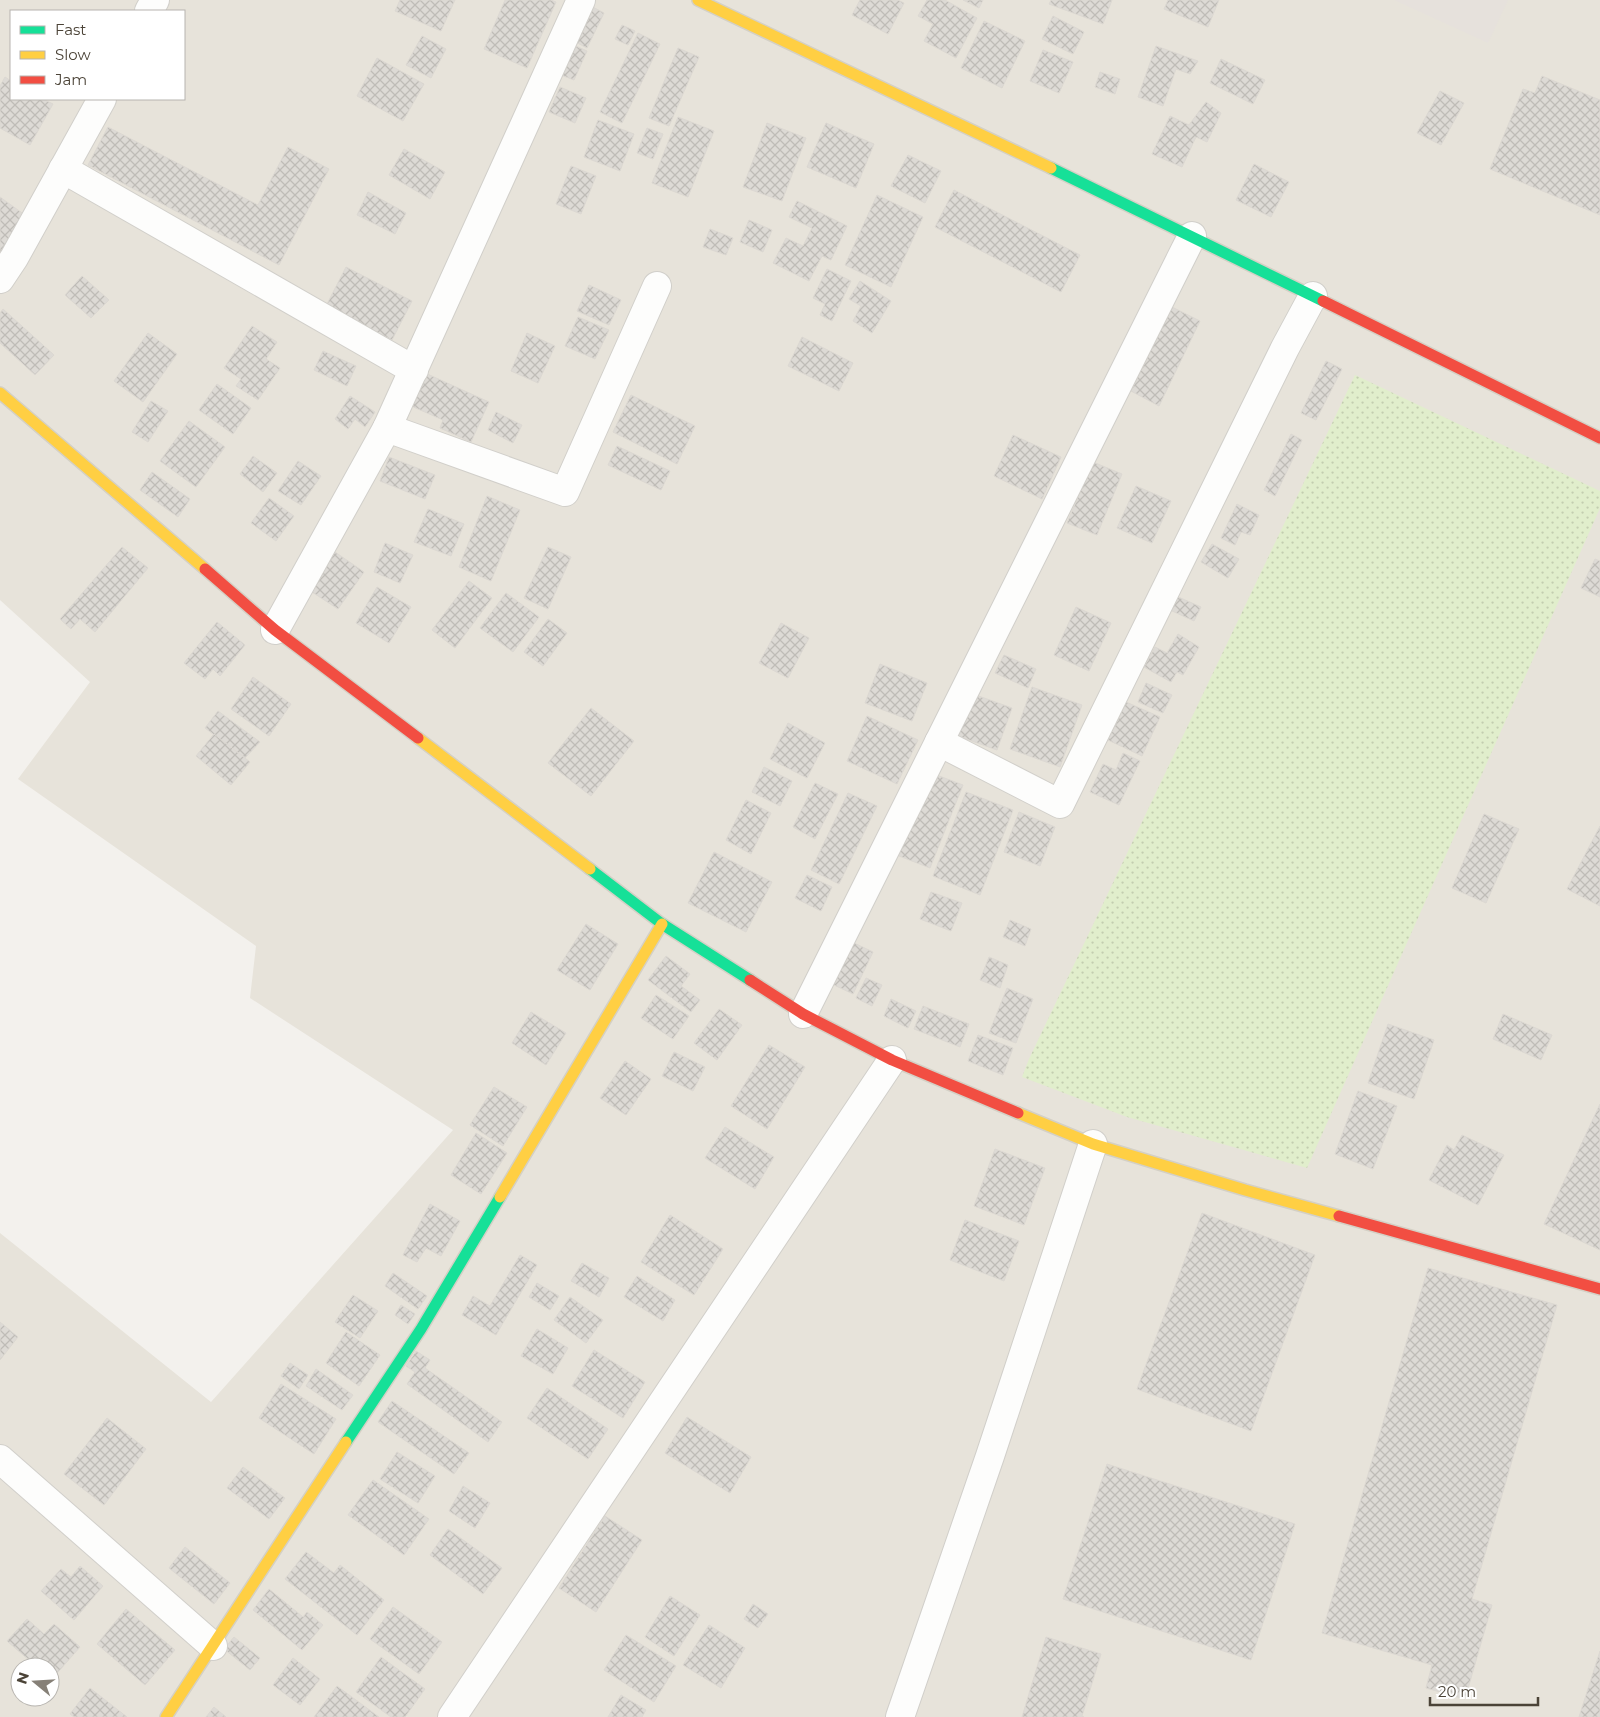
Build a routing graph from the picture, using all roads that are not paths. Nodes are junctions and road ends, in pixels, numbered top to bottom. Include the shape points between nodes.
1 (582, 0) edge
2 (698, 0) edge
3 (101, 100) edge
4 (63, 169) junction
5 (1192, 236) junction
6 (0, 280) edge
7 (657, 286) dead end
8 (1313, 296) junction
9 (414, 370) junction
10 (0, 393) edge
11 (387, 428) junction
12 (1600, 438) edge
13 (275, 630) junction
14 (939, 742) junction
15 (662, 924) junction
16 (803, 1014) junction
17 (892, 1060) junction
18 (1094, 1144) junction
19 (1600, 1289) edge
20 (0, 1459) edge
21 (212, 1646) junction
22 (166, 1717) edge
23 (452, 1717) edge
24 (900, 1717) edge

1 - 9 street
2 - 5 street
3 - 4 street
4 - 6 street
4 - 9 street
5 - 8 street
5 - 14 street
7 - 11 street via 565,492
8 - 12 street
8 - 14 street via 1060,804
9 - 11 street
10 - 13 street
11 - 13 street
13 - 15 street
14 - 16 street
15 - 16 street
15 - 21 street via 421,1329
16 - 17 street
17 - 18 street
17 - 23 street
18 - 19 street
18 - 24 street
20 - 21 street
21 - 22 street

